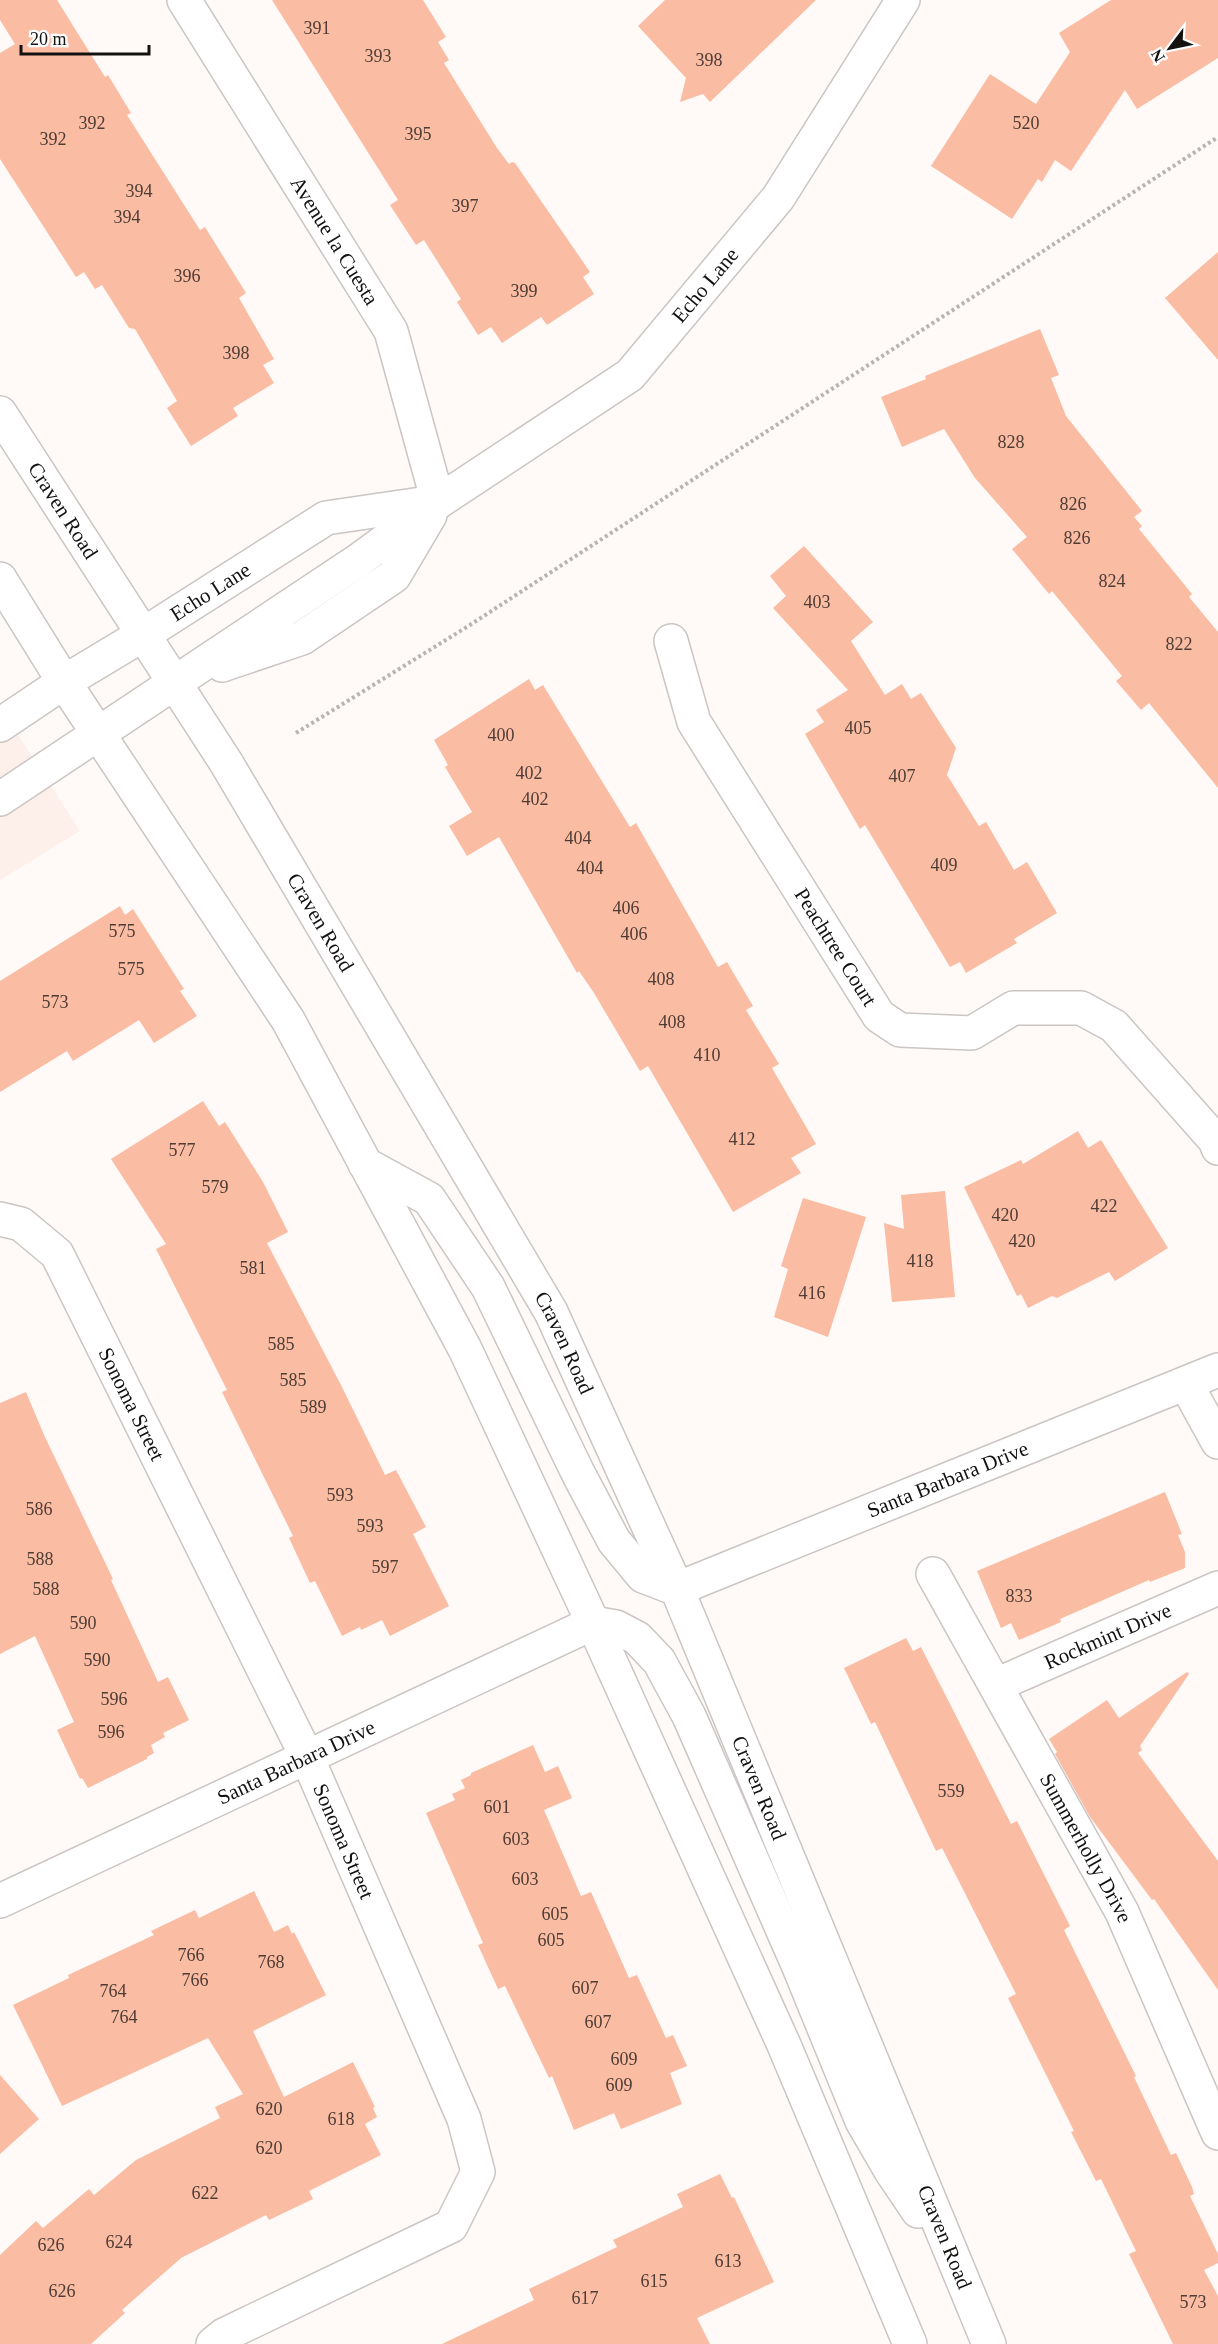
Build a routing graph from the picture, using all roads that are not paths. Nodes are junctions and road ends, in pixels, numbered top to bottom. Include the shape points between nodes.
1 (184, 0) edge
2 (903, 0) edge
3 (0, 414) edge
4 (438, 502) junction
5 (0, 579) edge
6 (144, 634) junction
7 (671, 641) dead end
8 (175, 681) junction
9 (64, 682) junction
10 (0, 725) edge
11 (99, 732) junction
12 (0, 799) edge
13 (1218, 1148) edge
14 (365, 1164) junction
15 (0, 1219) edge
16 (1218, 1370) edge
17 (1186, 1384) junction
18 (1218, 1442) edge
19 (933, 1574) dead end
20 (677, 1588) junction
21 (1218, 1588) edge
22 (593, 1623) junction
23 (996, 1684) junction
24 (306, 1757) junction
25 (0, 1901) edge
26 (1218, 2133) edge
27 (956, 2268) junction
28 (213, 2344) edge
29 (910, 2344) edge
30 (988, 2344) edge

1 - 4 street, Avenue la Cuesta via 391,331
2 - 4 street, Echo Lane via 778,198 630,375
3 - 6 street, Craven Road
4 - 6 street, Echo Lane via 326,518
4 - 8 street, Echo Lane via 394,576 302,638
5 - 9 street
6 - 8 street, Craven Road
6 - 9 street, Echo Lane
7 - 13 street, Peachtree Court via 694,722 879,1016 900,1030 972,1033 1013,1008 1081,1008 1114,1026
8 - 11 street, Echo Lane
8 - 20 street, Craven Road via 342,955 551,1312
9 - 10 street, Echo Lane
9 - 11 street
11 - 12 street, Echo Lane
11 - 14 street via 288,1020
14 - 20 street via 429,1199 488,1287 614,1541 643,1576
14 - 22 street via 465,1349
15 - 24 street, Sonoma Street via 21,1224 57,1254
16 - 17 street, Santa Barbara Drive
17 - 18 street
17 - 20 street, Santa Barbara Drive
19 - 23 street, Summerholly Drive
20 - 27 street, Craven Road
21 - 23 street, Rockmint Drive
22 - 24 street, Santa Barbara Drive
22 - 27 street via 616,1627 637,1638 659,1661 694,1727 795,1956 862,2121
22 - 29 street via 784,2045
23 - 26 street, Summerholly Drive via 1122,1912
24 - 25 street, Santa Barbara Drive
24 - 28 street, Sonoma Street via 464,2119 478,2172 451,2226 224,2335
27 - 30 street, Craven Road

